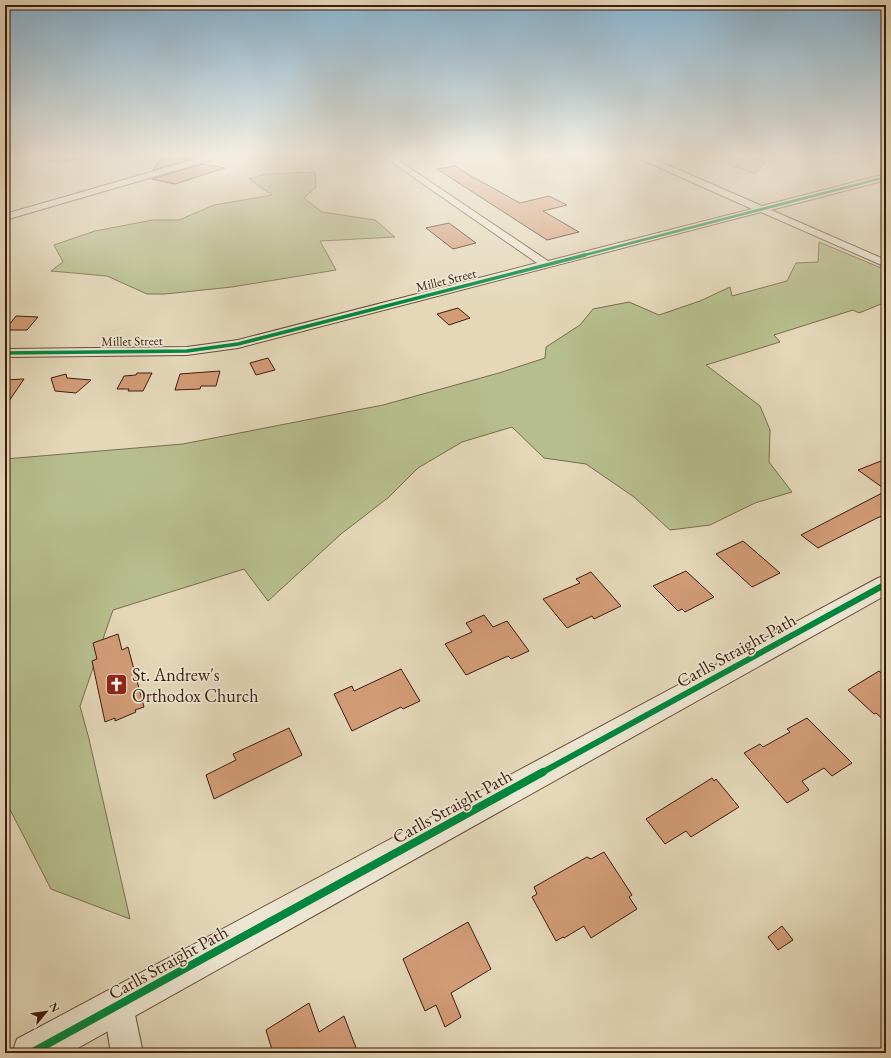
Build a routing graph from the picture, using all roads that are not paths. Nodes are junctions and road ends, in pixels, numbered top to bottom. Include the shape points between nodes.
1 (45, 205) edge
2 (459, 205) edge
3 (752, 205) edge
4 (779, 205) edge
5 (762, 210) junction
6 (5, 217) edge
7 (886, 264) edge
8 (547, 265) junction
9 (5, 353) edge
10 (886, 584) edge
11 (118, 1005) junction
12 (31, 1053) edge
13 (127, 1053) edge

1 - 6 street
2 - 8 street
3 - 5 street
4 - 5 street, Millet Street
5 - 7 street
5 - 8 street, Millet Street
8 - 9 street, Millet Street via 238,344 187,351
10 - 11 street, Carlls Straight Path
11 - 12 street, Carlls Straight Path
11 - 13 street

